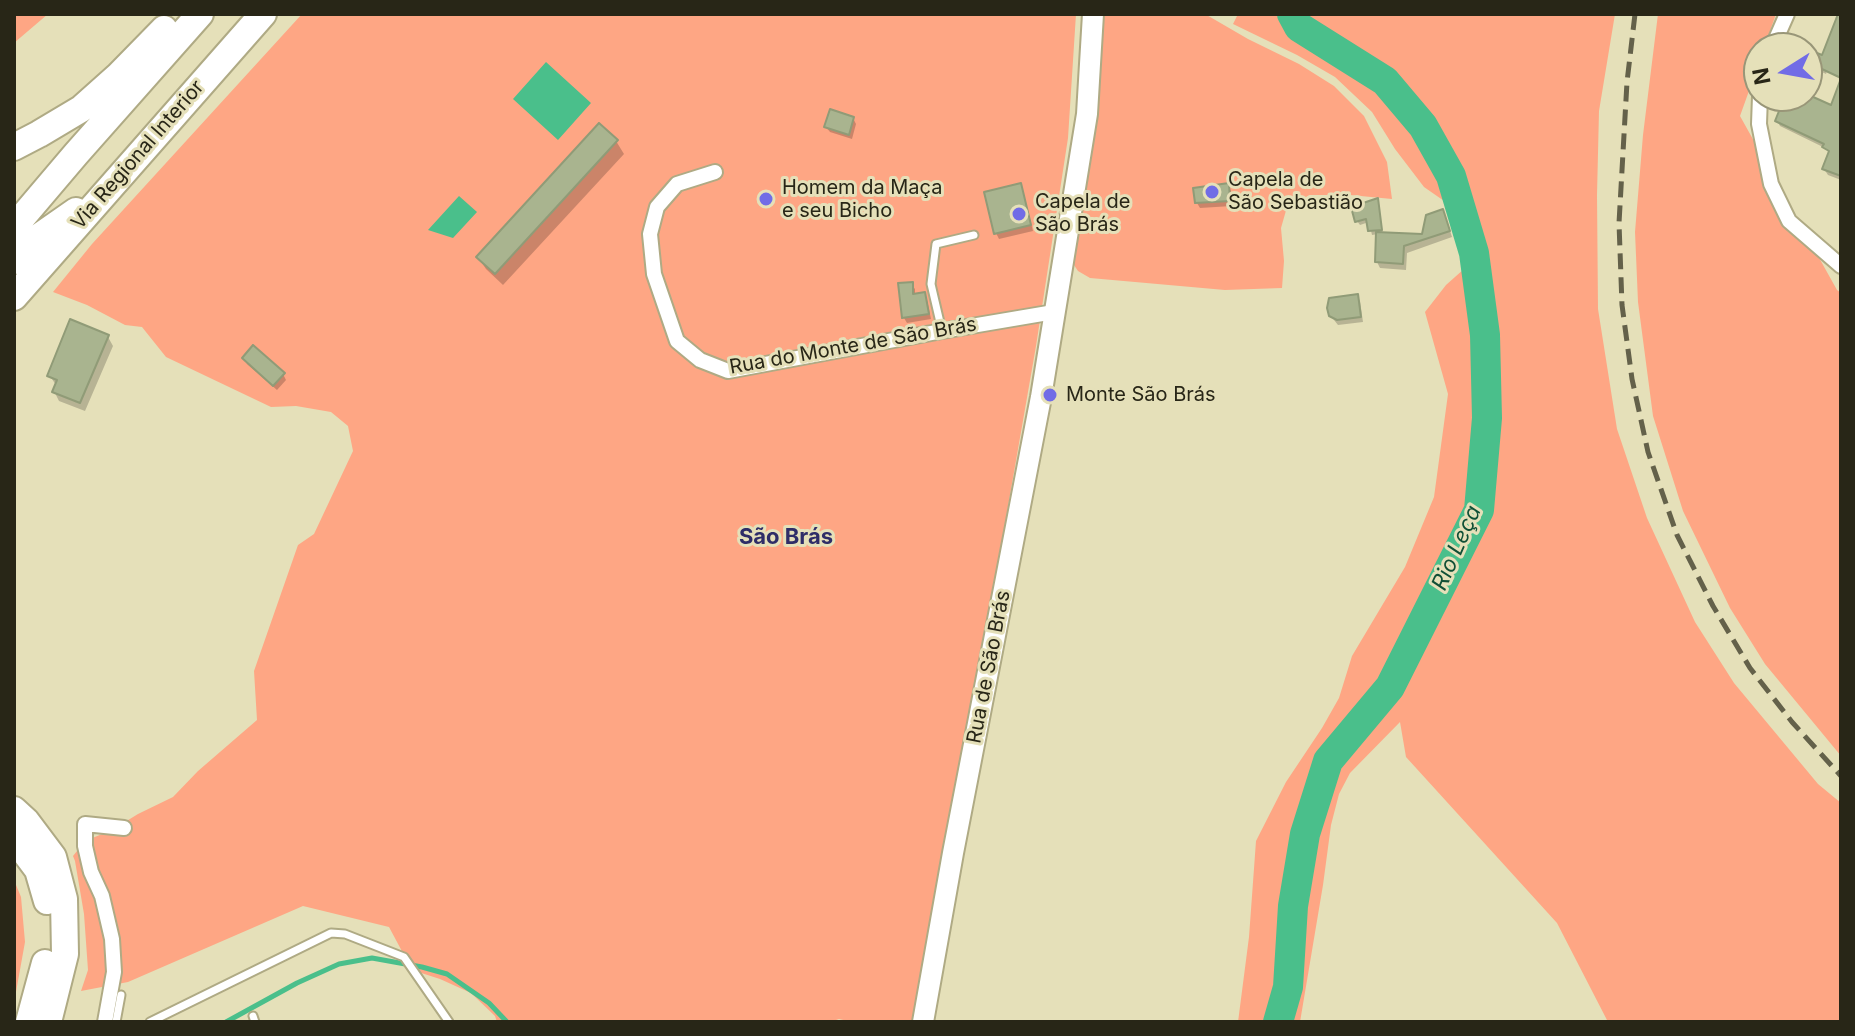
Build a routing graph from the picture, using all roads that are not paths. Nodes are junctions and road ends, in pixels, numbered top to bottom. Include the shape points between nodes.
1 (188, 14) edge
2 (200, 14) edge
3 (263, 14) edge
4 (1093, 14) edge
5 (1759, 112) edge
6 (14, 147) edge
7 (76, 154) junction
8 (715, 172) dead end
9 (112, 186) junction
10 (14, 205) edge
11 (14, 227) edge
12 (974, 235) dead end
13 (14, 261) edge
14 (1841, 266) edge
15 (14, 297) edge
16 (1054, 312) junction
17 (942, 331) junction
18 (14, 810) edge
19 (124, 828) dead end
20 (14, 838) edge
21 (121, 995) dead end
22 (29, 1022) edge
23 (48, 1022) edge
24 (105, 1022) edge
25 (116, 1022) edge
26 (150, 1022) edge
27 (448, 1022) edge
28 (923, 1022) edge

1 - 6 highway via 167,27 81,109
2 - 7 highway
3 - 9 highway, Via Regional Interior
4 - 16 main road, Rua de São Brás via 1087,114
5 - 14 street via 1771,184 1789,221
7 - 10 highway
7 - 11 highway
8 - 17 street, Rua do Monte de São Brás via 677,184 657,207 650,234 654,274 677,341 700,360 728,371
9 - 13 highway via 33,241
9 - 15 highway, Via Regional Interior
12 - 17 lane via 936,244 931,284
16 - 17 street, Rua do Monte de São Brás
16 - 28 main road, Rua de São Brás
18 - 23 highway via 53,857 64,899 65,954
19 - 24 street via 85,824 91,872 112,939 114,972
20 - 22 highway via 38,870 49,908 47,956
21 - 25 lane
26 - 27 lane via 331,933 404,957

